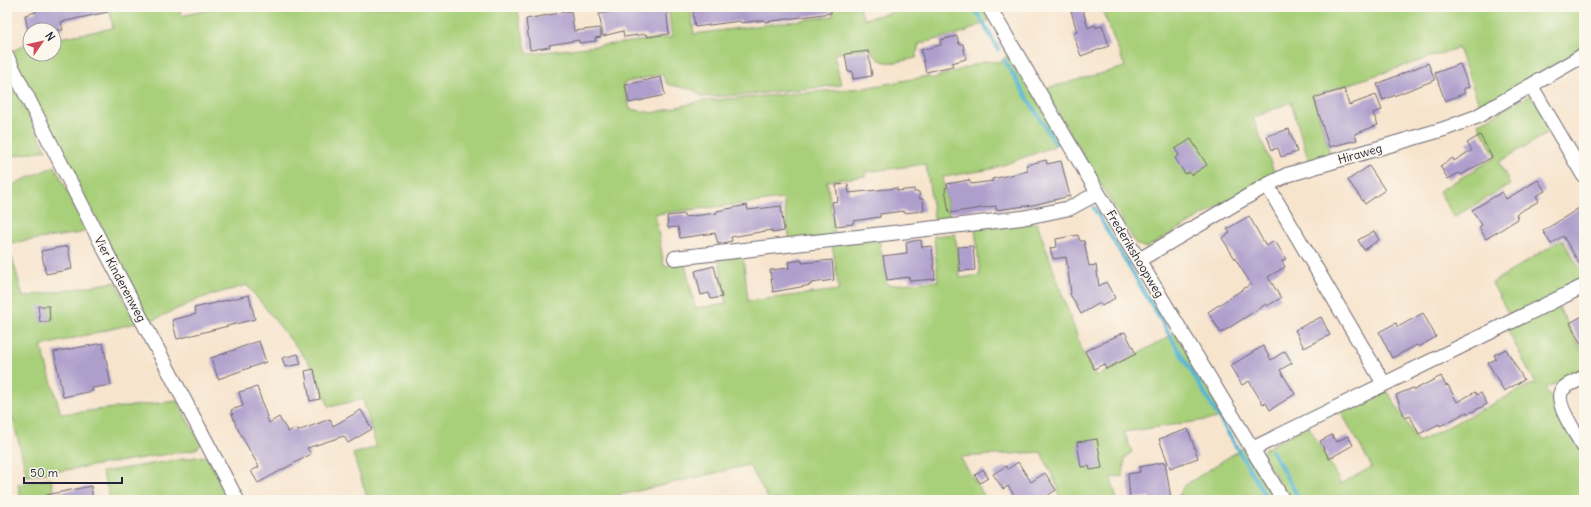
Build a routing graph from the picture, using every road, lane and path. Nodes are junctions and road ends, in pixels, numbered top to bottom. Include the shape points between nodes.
1 (989, 7) edge
2 (1584, 55) edge
3 (7, 57) edge
4 (1531, 86) junction
5 (1584, 176) edge
6 (1266, 185) junction
7 (1098, 193) junction
8 (675, 258) dead end
9 (1139, 260) junction
10 (1584, 286) edge
11 (1584, 377) edge
12 (1384, 384) junction
13 (1584, 447) edge
14 (1252, 449) junction
15 (237, 500) edge
16 (1283, 500) edge

1 - 7 street, Frederikshoopweg
2 - 4 street, Hiraweg
3 - 15 street, Vier Kinderenweg via 95,231
4 - 5 street
4 - 6 street, Hiraweg via 1476,116 1444,129 1287,175
6 - 9 street, Hiraweg
6 - 12 street
7 - 8 street via 1070,208 1022,218
7 - 9 street, Frederikshoopweg
9 - 14 street, Frederikshoopweg
10 - 12 street
11 - 13 street via 1562,390 1560,395 1567,418
12 - 14 street
14 - 16 street, Frederikshoopweg

